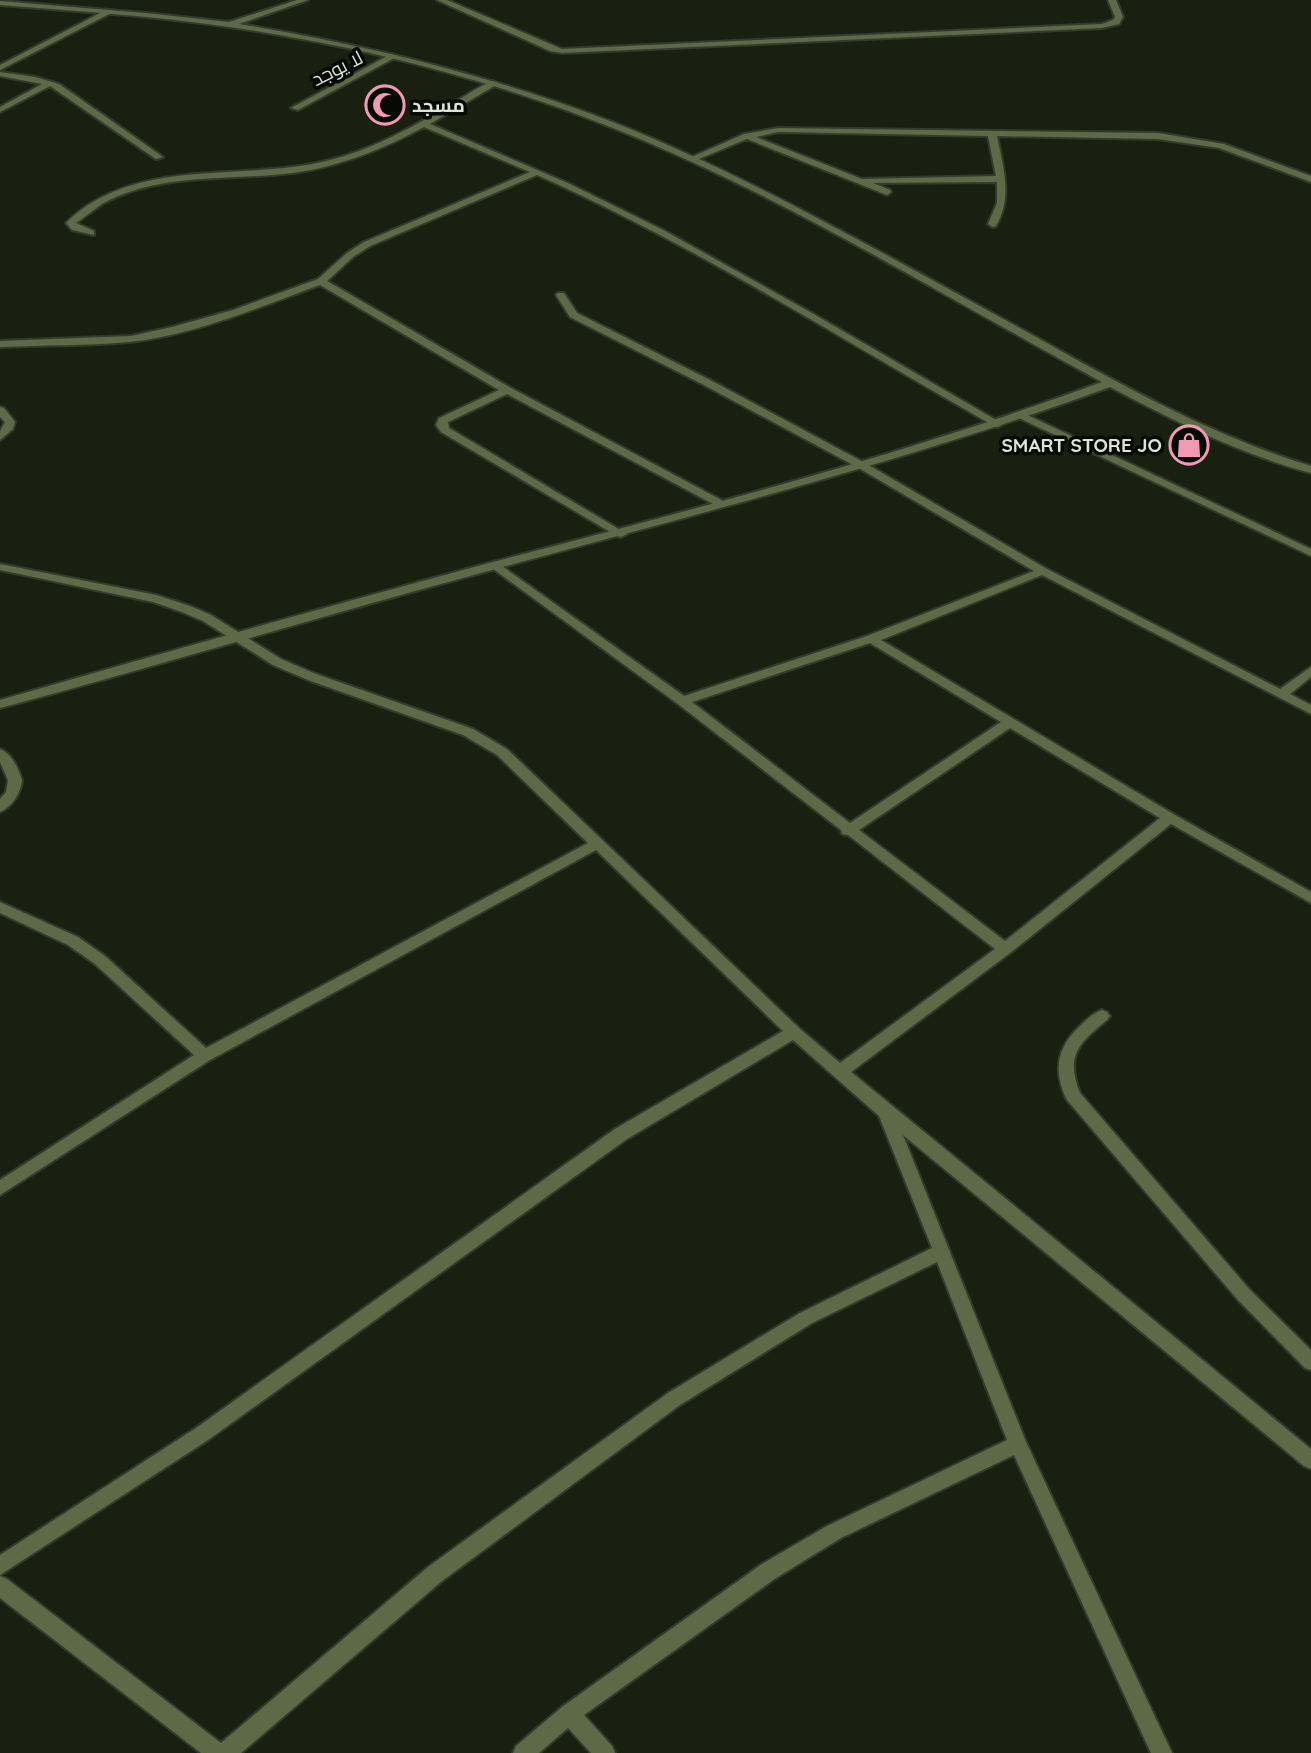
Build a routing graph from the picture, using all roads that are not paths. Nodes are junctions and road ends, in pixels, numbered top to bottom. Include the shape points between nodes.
1 (304, 0) edge
2 (441, 0) edge
3 (1112, 0) edge
4 (1, 4) edge
5 (109, 12) junction
6 (231, 25) junction
7 (394, 57) junction
8 (0, 68) edge
9 (0, 74) edge
10 (50, 83) junction
11 (493, 83) junction
12 (295, 108) dead end
13 (0, 110) edge
14 (424, 124) junction
15 (992, 134) junction
16 (747, 135) junction
17 (159, 157) dead end
18 (691, 159) junction
19 (537, 172) junction
20 (1001, 179) junction
21 (1311, 179) edge
22 (859, 181) junction
23 (887, 192) dead end
24 (993, 224) dead end
25 (91, 233) dead end
26 (321, 281) junction
27 (561, 295) dead end
28 (0, 344) edge
29 (1110, 383) junction
30 (507, 390) junction
31 (0, 410) edge
32 (1023, 416) junction
33 (998, 424) junction
34 (0, 437) edge
35 (861, 465) junction
36 (1311, 470) edge
37 (722, 504) junction
38 (621, 534) junction
39 (1311, 553) edge
40 (495, 566) junction
41 (0, 567) edge
42 (1043, 571) junction
43 (234, 637) junction
44 (871, 639) junction
45 (1311, 671) edge
46 (1281, 695) junction
47 (682, 701) junction
48 (0, 704) edge
49 (1311, 710) edge
50 (1010, 722) junction
51 (0, 752) edge
52 (0, 807) edge
53 (1170, 818) junction
54 (847, 831) junction
55 (600, 843) junction
56 (1311, 898) edge
57 (0, 907) edge
58 (1005, 949) junction
59 (1102, 1016) dead end
60 (794, 1031) junction
61 (205, 1056) junction
62 (841, 1071) junction
63 (885, 1111) junction
64 (0, 1188) edge
65 (942, 1252) junction
66 (1311, 1362) edge
67 (1018, 1444) junction
68 (1311, 1460) edge
69 (0, 1566) edge
70 (0, 1586) edge
71 (569, 1714) junction
72 (218, 1753) edge
73 (225, 1753) edge
74 (523, 1753) edge
75 (605, 1753) edge
76 (1162, 1753) edge

1 - 6 street
2 - 3 street via 562,51 1102,26 1119,17
4 - 5 street
5 - 6 street
5 - 8 street
6 - 7 street
7 - 11 street
7 - 12 street, لا يوجد
9 - 10 street
10 - 13 street
10 - 17 street
11 - 14 street
11 - 18 street
14 - 19 street
14 - 25 street via 368,153 323,165 143,184 71,223
15 - 16 street via 805,129
15 - 20 street
15 - 21 street via 1181,138 1220,146
16 - 18 street
16 - 22 street
18 - 29 street via 896,263
19 - 26 street via 367,244
19 - 33 street via 685,246
20 - 22 street
20 - 24 street via 1001,210
22 - 23 street
26 - 28 street via 236,312 141,337
26 - 30 street
27 - 35 street via 573,315
29 - 32 street
29 - 36 street via 1223,437
30 - 37 street
30 - 38 street via 443,420 442,425
31 - 34 street via 10,422
32 - 33 street
32 - 39 street
33 - 35 street
35 - 37 street
35 - 42 street
37 - 38 street
38 - 40 street
40 - 43 street
40 - 47 street
41 - 43 street via 156,599 208,618
42 - 44 street
42 - 46 street
43 - 48 street
43 - 55 street via 312,677 488,743
44 - 47 street
44 - 50 street
45 - 46 street
46 - 49 street
47 - 54 street
50 - 53 street
50 - 54 street
51 - 52 street via 16,782
53 - 56 street
53 - 58 street
54 - 58 street
55 - 60 street
55 - 61 street
57 - 61 street via 73,941 100,960
58 - 62 street
59 - 66 street via 1068,1048 1064,1063 1073,1096 1244,1295
60 - 62 street
60 - 69 street via 621,1134 202,1434
61 - 64 street
62 - 63 street
63 - 65 street
63 - 68 street
65 - 67 street
65 - 73 street via 806,1318 674,1399 435,1574
67 - 71 street via 834,1532 769,1571
67 - 76 street
70 - 72 street
71 - 74 street
71 - 75 street

